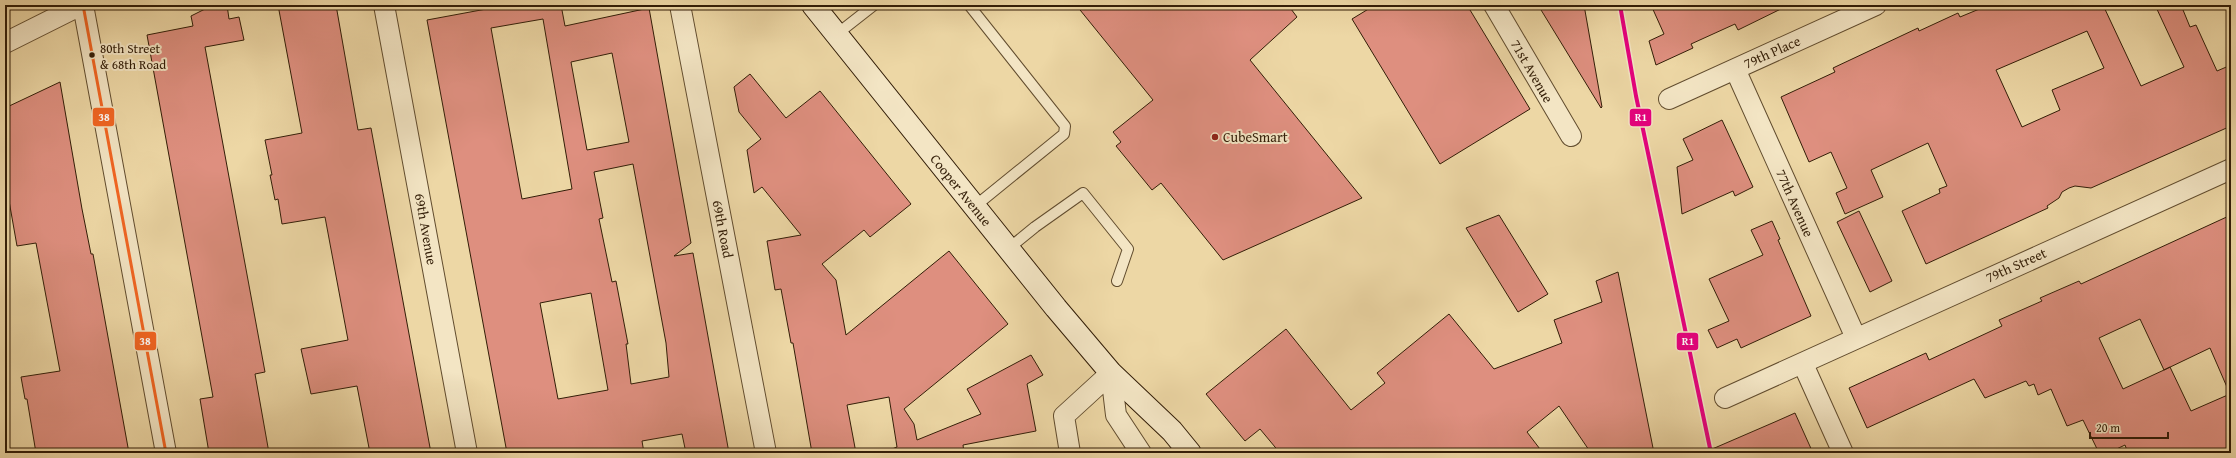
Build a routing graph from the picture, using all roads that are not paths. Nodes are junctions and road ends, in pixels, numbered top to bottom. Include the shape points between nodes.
1 (82, 5) edge
2 (384, 5) edge
3 (680, 5) edge
4 (813, 5) edge
5 (874, 5) edge
6 (969, 5) edge
7 (1494, 5) edge
8 (1876, 5) edge
9 (838, 34) junction
10 (5, 43) edge
11 (1735, 69) junction
12 (1669, 99) dead end
13 (1571, 136) dead end
14 (2231, 169) edge
15 (974, 207) junction
16 (1008, 249) junction
17 (1117, 281) dead end
18 (1856, 338) junction
19 (1803, 364) junction
20 (1111, 373) junction
21 (1725, 398) dead end
22 (166, 453) edge
23 (467, 453) edge
24 (766, 453) edge
25 (1070, 453) edge
26 (1141, 453) edge
27 (1190, 453) edge
28 (1843, 453) edge

1 - 10 street
1 - 22 street
2 - 23 street, 69th Avenue
3 - 24 street, 69th Road
4 - 9 main road, Cooper Avenue
5 - 9 lane
6 - 15 lane via 1065,126 1064,134
7 - 13 street, 71st Avenue
8 - 11 street, 79th Place
9 - 15 main road, Cooper Avenue
11 - 12 street, 79th Place
11 - 18 street, 77th Avenue
14 - 18 street, 79th Street
15 - 16 main road, Cooper Avenue
16 - 17 lane via 1083,193 1128,249
16 - 20 main road, Cooper Avenue
18 - 19 street, 79th Street
19 - 21 street, 79th Street
19 - 28 street
20 - 25 street via 1064,416
20 - 26 street via 1116,415
20 - 27 main road, Cooper Avenue via 1172,431

